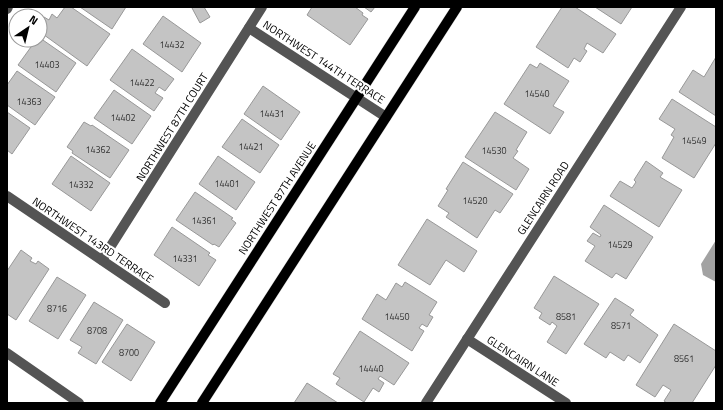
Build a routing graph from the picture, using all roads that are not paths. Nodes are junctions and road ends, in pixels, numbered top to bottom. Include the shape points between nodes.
1 (262, 7) edge
2 (415, 7) edge
3 (456, 7) edge
4 (681, 7) edge
5 (249, 28) junction
6 (356, 98) junction
7 (386, 117) junction
8 (7, 196) edge
9 (102, 260) junction
10 (165, 304) dead end
11 (467, 339) junction
12 (7, 353) edge
13 (79, 403) edge
14 (160, 403) edge
15 (202, 403) edge
16 (426, 403) edge
17 (566, 403) edge

1 - 5 street, NORTHWEST 87TH COURT
2 - 6 main road, NORTHWEST 87TH AVENUE
3 - 7 main road
4 - 11 street, GLENCAIRN ROAD
5 - 6 street, NORTHWEST 144TH TERRACE
5 - 9 street, NORTHWEST 87TH COURT
6 - 7 street, NORTHWEST 144TH TERRACE
6 - 14 main road, NORTHWEST 87TH AVENUE
7 - 15 main road
8 - 9 street, NORTHWEST 143RD TERRACE
9 - 10 street, NORTHWEST 143RD TERRACE
11 - 16 street, GLENCAIRN ROAD
11 - 17 street, GLENCAIRN LANE
12 - 13 street

